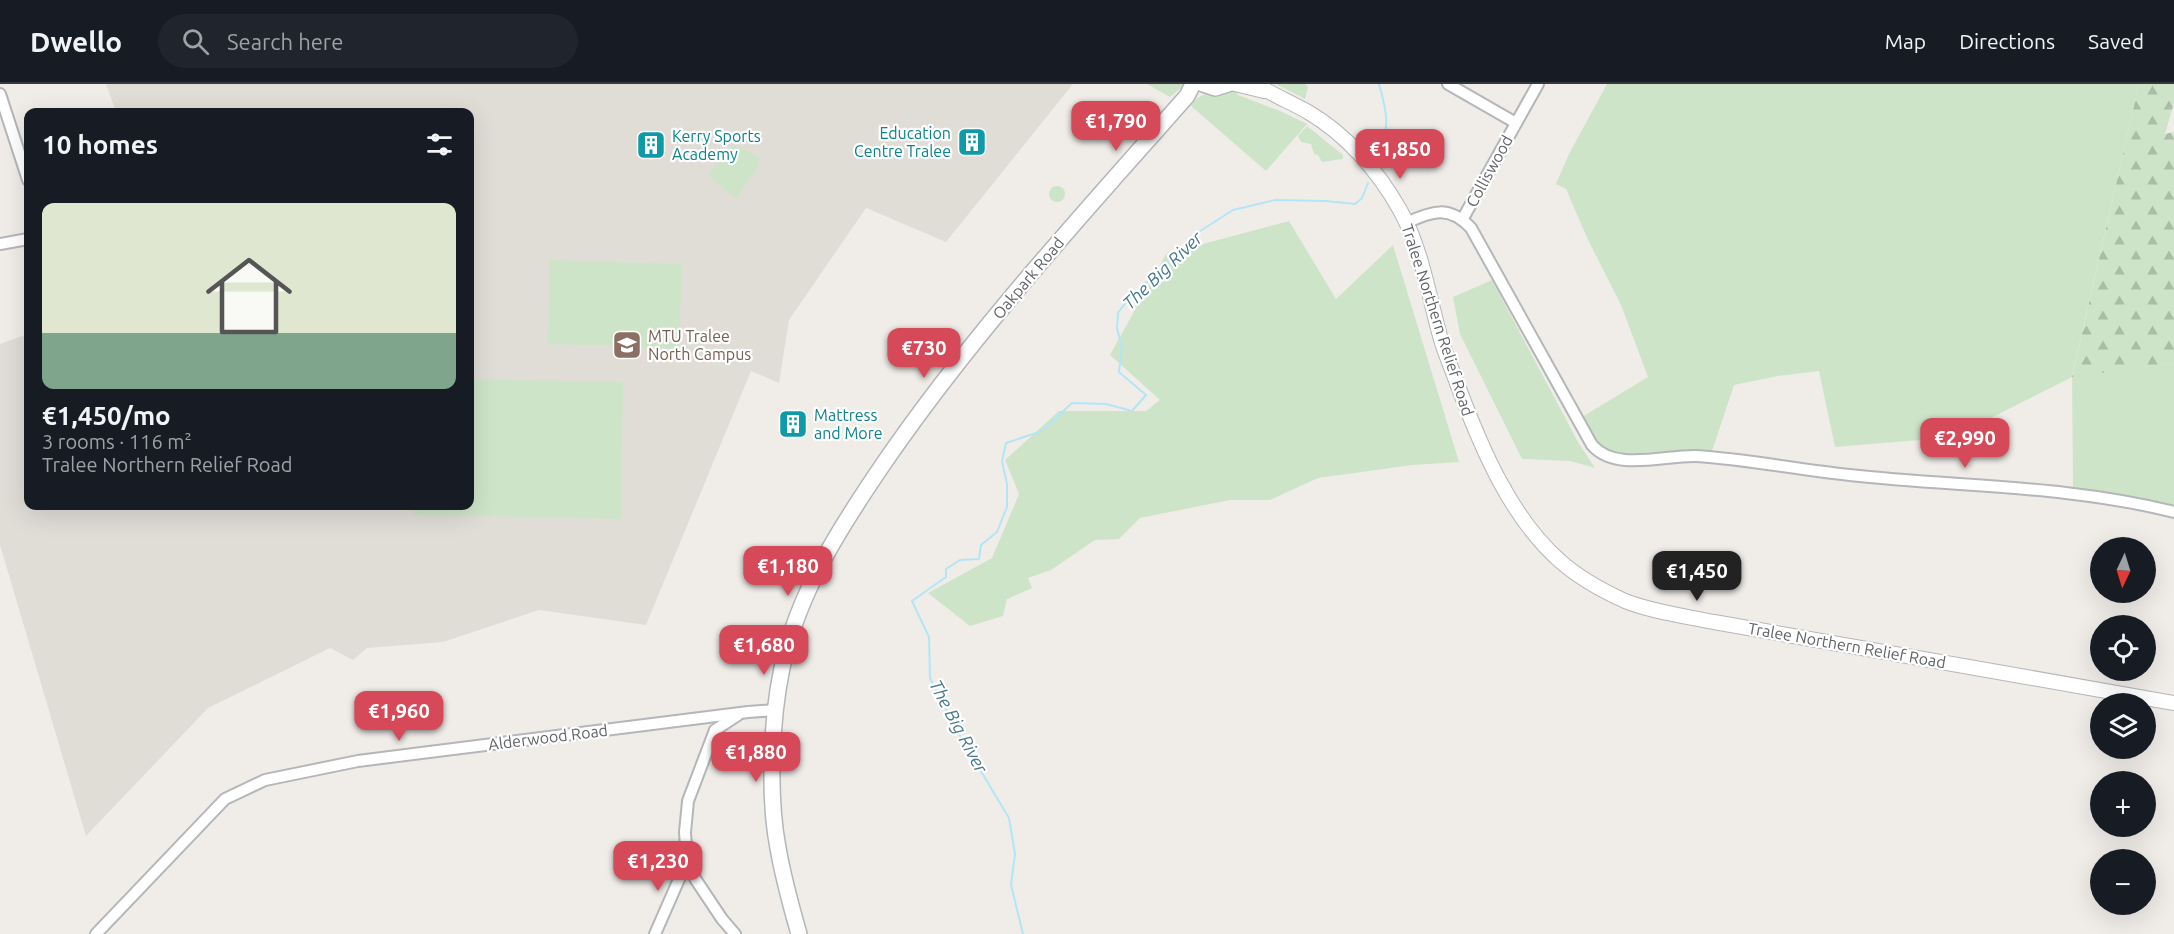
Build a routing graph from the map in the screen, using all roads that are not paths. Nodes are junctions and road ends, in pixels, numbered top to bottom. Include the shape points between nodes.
1 (1228, 84) edge
2 (1235, 84) edge
3 (1256, 84) edge
4 (1448, 84) edge
5 (1538, 84) edge
6 (1206, 86) edge
7 (1190, 90) edge
8 (1269, 93) junction
9 (0, 94) edge
10 (1516, 123) junction
11 (24, 168) edge
12 (1462, 219) junction
13 (1406, 223) junction
14 (24, 240) edge
15 (0, 244) edge
16 (2174, 512) edge
17 (2174, 703) edge
18 (776, 710) junction
19 (741, 713) junction
20 (687, 861) junction
21 (96, 934) edge
22 (655, 934) edge
23 (735, 934) edge
24 (799, 934) edge

1 - 6 main road
2 - 8 street, Tralee Northern Relief Road
3 - 8 street, Tralee Northern Relief Road
4 - 10 street, Colliswood
5 - 10 street, Colliswood
6 - 7 main road
7 - 18 main road, Oakpark Road via 933,393 848,516 804,600 787,648
8 - 13 street, Tralee Northern Relief Road via 1308,112 1347,141 1370,165
9 - 11 street
10 - 12 street, Colliswood
12 - 13 street via 1439,212
12 - 16 street via 1471,228 1592,445 1604,455 1617,460 1695,456 1850,475 2039,489
13 - 17 street, Tralee Northern Relief Road via 1442,344 1475,433 1530,527 1549,550 1585,579 1627,602 1702,620
14 - 15 street
18 - 19 street, Alderwood Road
18 - 24 main road, Oakpark Road via 774,818 777,847
19 - 20 street via 716,730 696,779 688,801
19 - 21 street, Alderwood Road via 358,761 265,780 225,799
20 - 22 street
20 - 23 street

